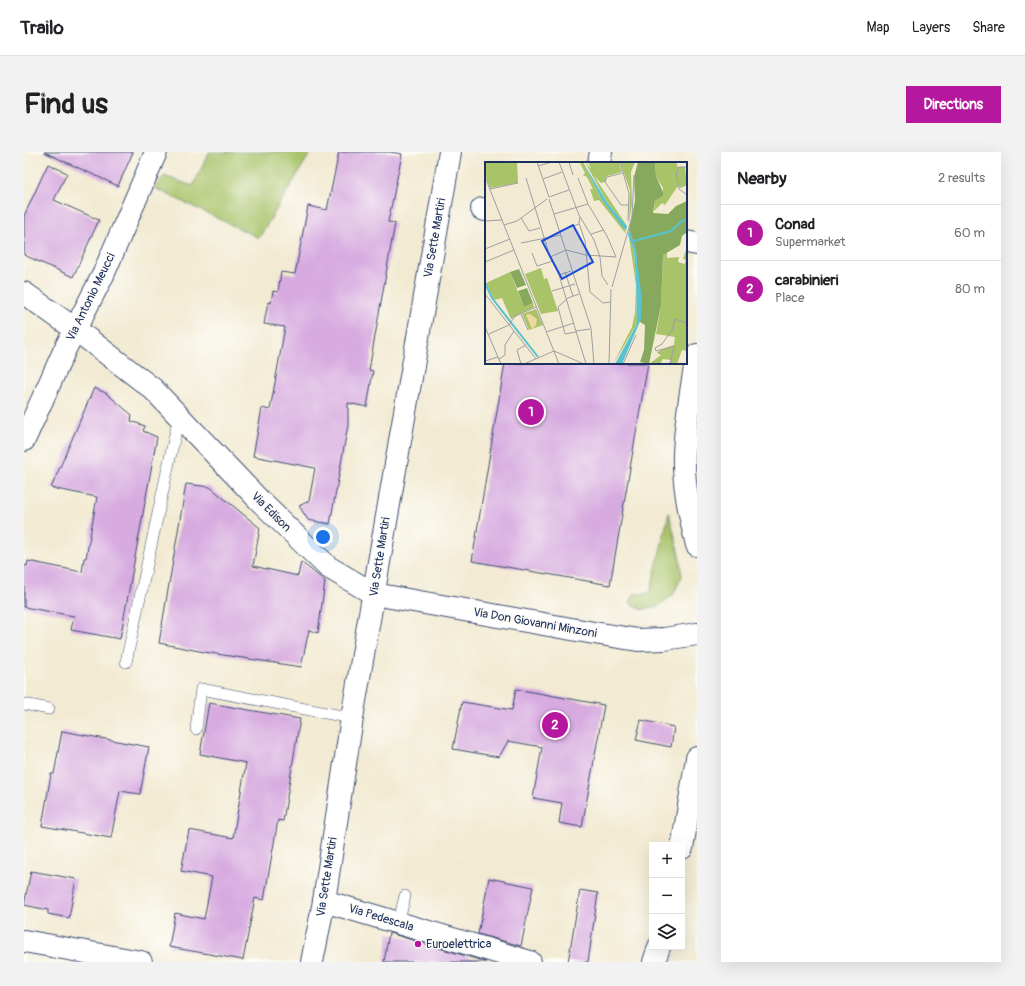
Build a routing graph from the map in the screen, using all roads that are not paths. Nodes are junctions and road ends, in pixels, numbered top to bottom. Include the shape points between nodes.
1 (156, 152) edge
2 (450, 152) edge
3 (601, 152) edge
4 (599, 162) edge
5 (687, 242) edge
6 (697, 244) edge
7 (24, 293) edge
8 (75, 329) junction
9 (697, 355) edge
10 (179, 416) junction
11 (24, 440) edge
12 (696, 537) edge
13 (374, 594) junction
14 (697, 634) edge
15 (126, 662) dead end
16 (24, 704) edge
17 (49, 709) dead end
18 (352, 718) junction
19 (196, 729) dead end
20 (697, 758) edge
21 (683, 842) edge
22 (404, 896) dead end
23 (324, 901) junction
24 (398, 924) junction
25 (24, 941) edge
26 (658, 950) edge
27 (141, 962) edge
28 (312, 962) edge
29 (530, 962) edge
30 (654, 962) edge

1 - 8 street, Via Antonio Meucci via 103,275
2 - 13 street, Via Sette Martiri
3 - 4 street
5 - 6 street
7 - 8 street, Via Edison
8 - 10 street, Via Edison via 153,389
8 - 11 street, Via Antonio Meucci
9 - 12 street via 685,429 684,456 685,483
10 - 13 street, Via Edison via 259,500 328,567
10 - 15 lane
13 - 14 street, Via Don Giovanni Minzoni via 638,640
13 - 18 street, Via Sette Martiri
16 - 17 lane
18 - 19 lane via 201,688
18 - 23 street, Via Sette Martiri
20 - 21 street
22 - 24 lane
23 - 24 street, Via Pedescala
23 - 28 street, Via Sette Martiri
24 - 29 street, Via Pedescala
25 - 27 street
26 - 30 street

